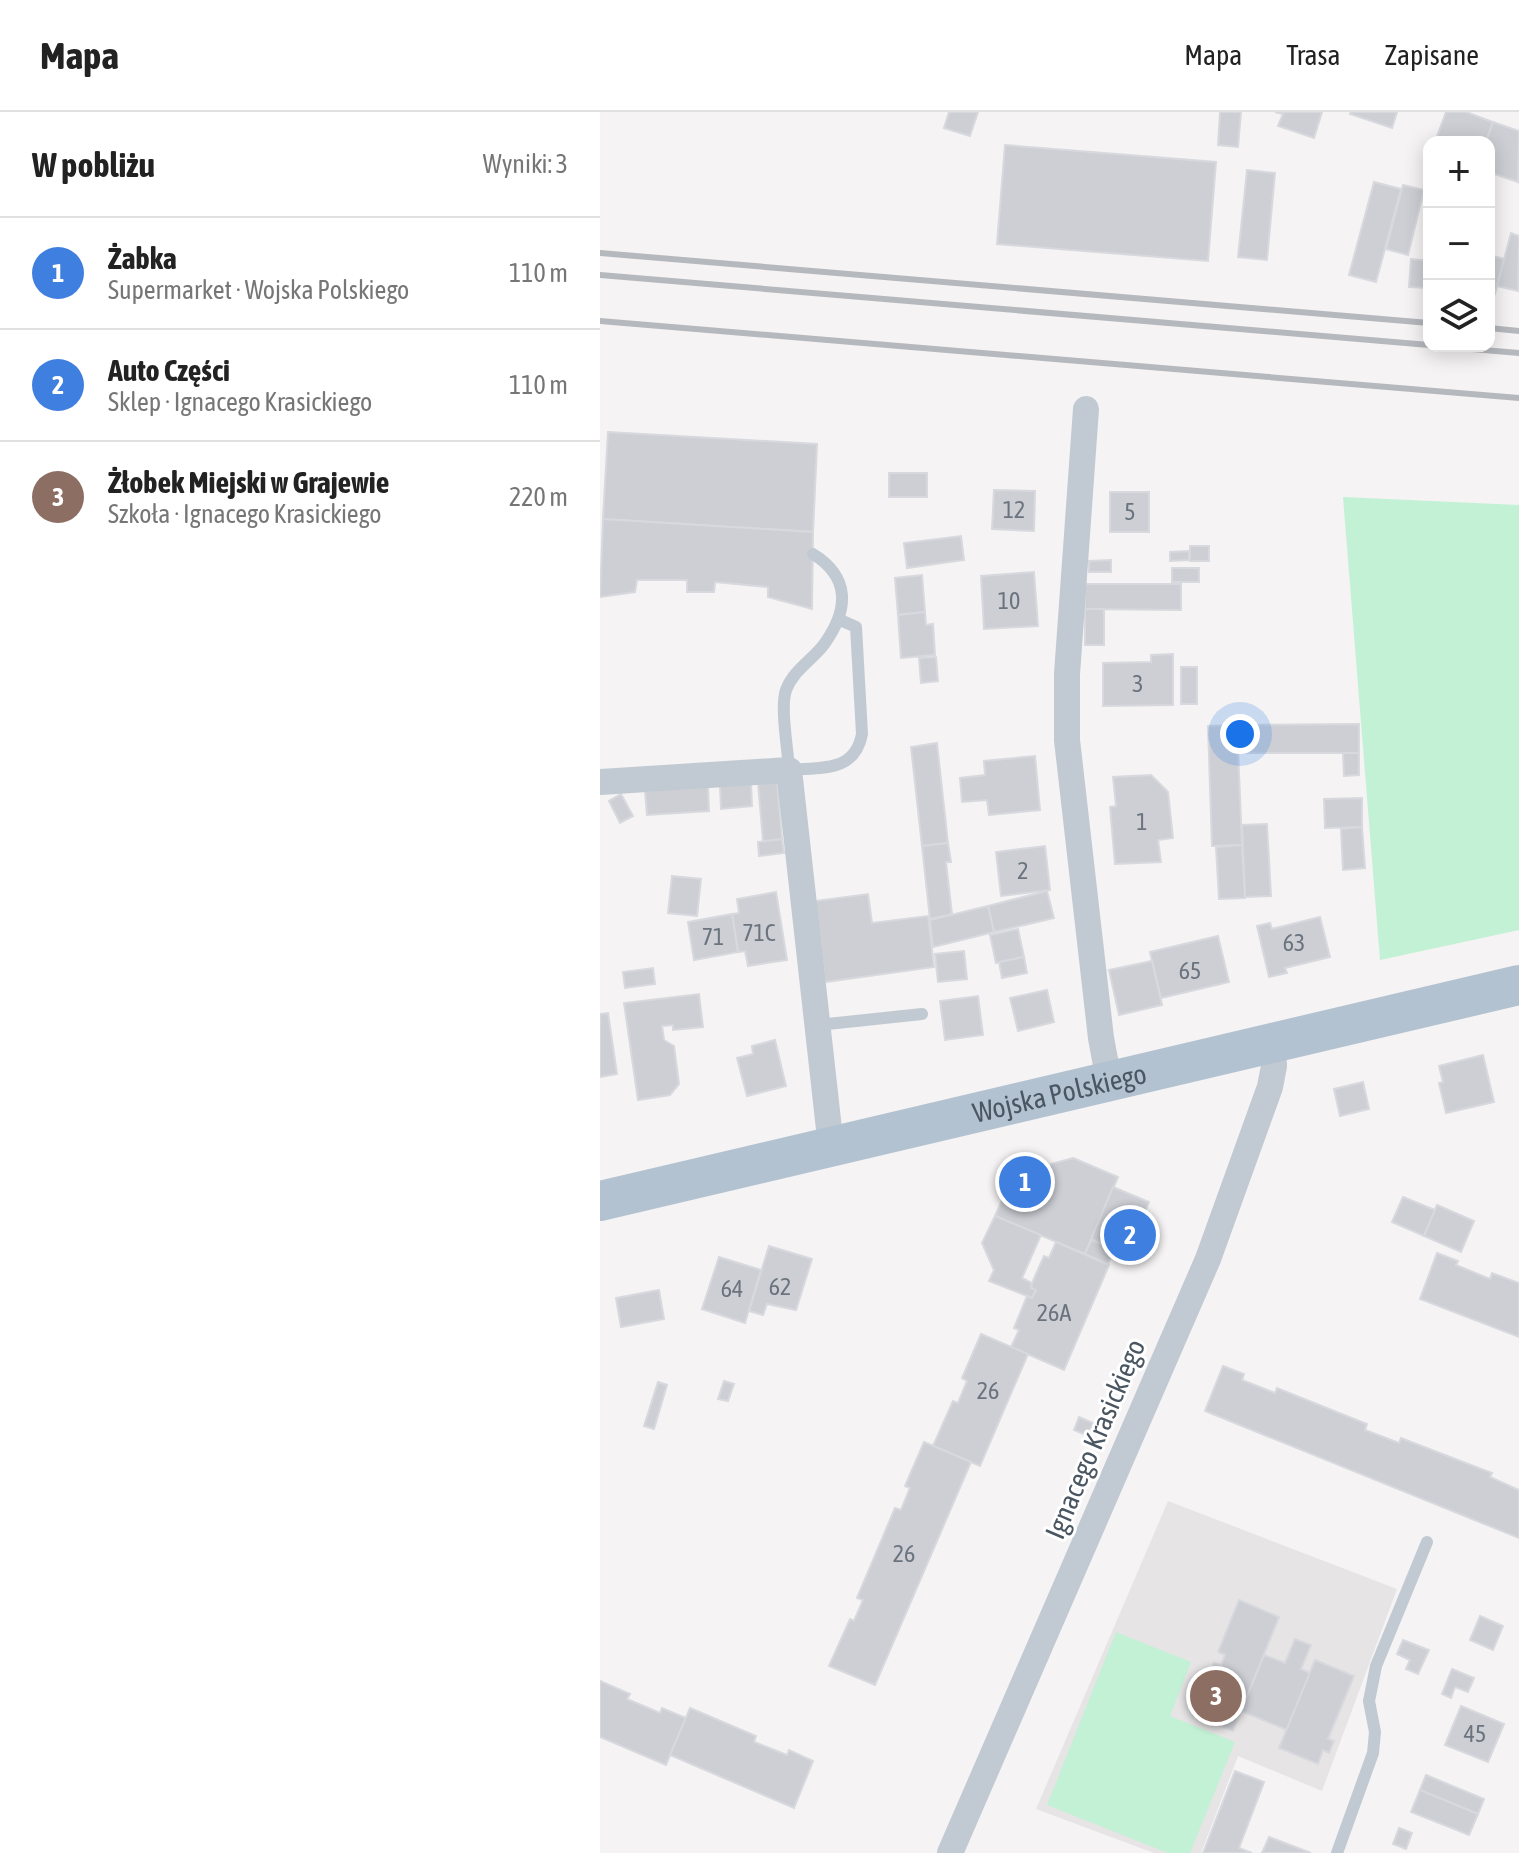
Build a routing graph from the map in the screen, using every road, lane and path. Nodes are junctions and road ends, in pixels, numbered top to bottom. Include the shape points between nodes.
1 (1086, 409) dead end
2 (813, 554) dead end
3 (838, 619) junction
4 (789, 770) junction
5 (600, 782) edge
6 (1519, 985) edge
7 (922, 1014) dead end
8 (818, 1025) junction
9 (1273, 1044) junction
10 (1109, 1081) junction
11 (831, 1147) junction
12 (600, 1201) edge
13 (1427, 1542) dead end
14 (950, 1853) edge
15 (1337, 1853) edge

1 - 10 street via 1067,740
2 - 3 lane via 838,577 843,592
3 - 4 lane via 785,693
3 - 4 lane via 856,627 859,748 836,766
4 - 5 street
4 - 8 street
6 - 9 main road, Wojska Polskiego
7 - 8 lane
8 - 11 street
9 - 10 main road, Wojska Polskiego
9 - 14 street, Ignacego Krasickiego via 1270,1087 1208,1259
10 - 11 main road, Wojska Polskiego
11 - 12 main road, Wojska Polskiego
13 - 15 lane via 1376,1666 1369,1701 1373,1753

